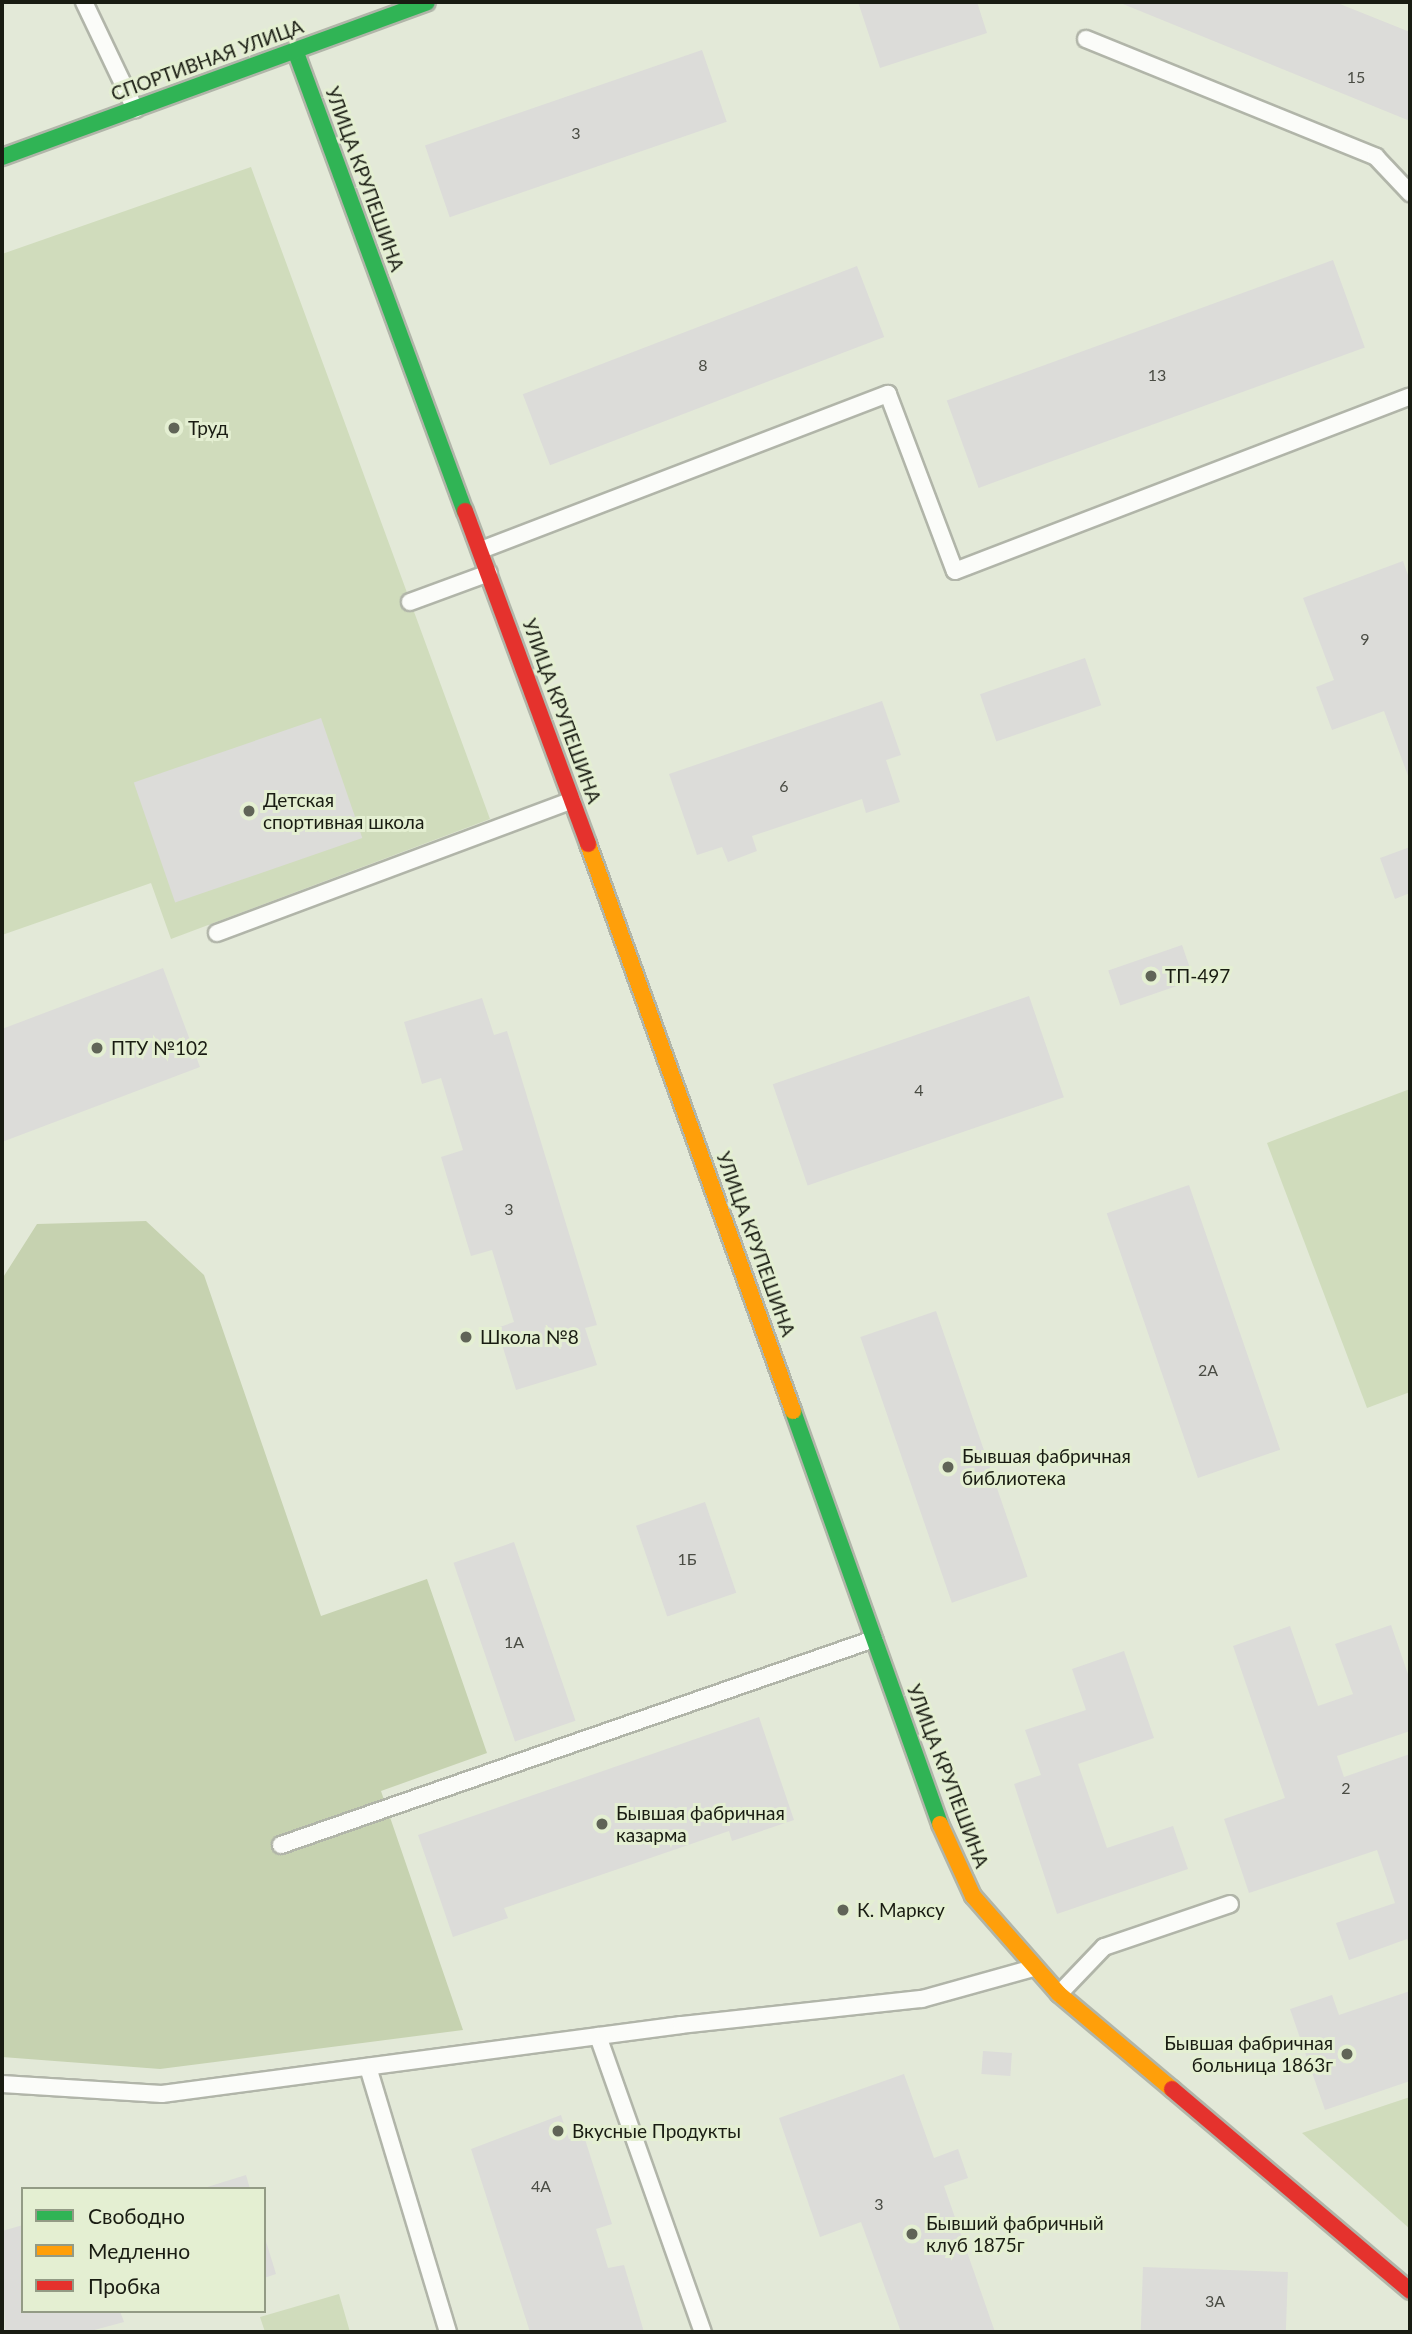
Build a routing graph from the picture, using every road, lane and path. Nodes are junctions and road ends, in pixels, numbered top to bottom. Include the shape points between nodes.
1 (83, 2) edge
2 (426, 2) edge
3 (1086, 39) dead end
4 (295, 50) junction
5 (135, 109) junction
6 (2, 157) edge
7 (1410, 192) edge
8 (1410, 397) edge
9 (481, 550) junction
10 (489, 573) junction
11 (410, 602) dead end
12 (572, 800) junction
13 (217, 933) dead end
14 (874, 1639) junction
15 (281, 1845) dead end
16 (1230, 1904) dead end
17 (1033, 1968) junction
18 (1059, 1994) junction
19 (598, 2036) junction
20 (368, 2067) junction
21 (2, 2084) edge
22 (1410, 2291) edge
23 (448, 2332) edge
24 (703, 2332) edge

1 - 5 lane
2 - 4 main road, СПОРТИВНАЯ УЛИЦА
3 - 7 lane via 1377,157
4 - 5 main road, СПОРТИВНАЯ УЛИЦА
4 - 9 main road, УЛИЦА КРУПЕШИНА
5 - 6 main road, СПОРТИВНАЯ УЛИЦА
8 - 9 lane via 955,570 888,394
9 - 10 main road, УЛИЦА КРУПЕШИНА
10 - 11 lane
10 - 12 main road, УЛИЦА КРУПЕШИНА
12 - 13 lane
12 - 14 main road, УЛИЦА КРУПЕШИНА
14 - 15 lane
14 - 17 main road, УЛИЦА КРУПЕШИНА via 953,1859 973,1896
16 - 18 lane via 1104,1947
17 - 18 main road, УЛИЦА КРУПЕШИНА
17 - 19 lane via 922,1999
18 - 22 main road, УЛИЦА КРУПЕШИНА
19 - 20 lane
19 - 24 lane
20 - 21 lane via 162,2094
20 - 23 lane

